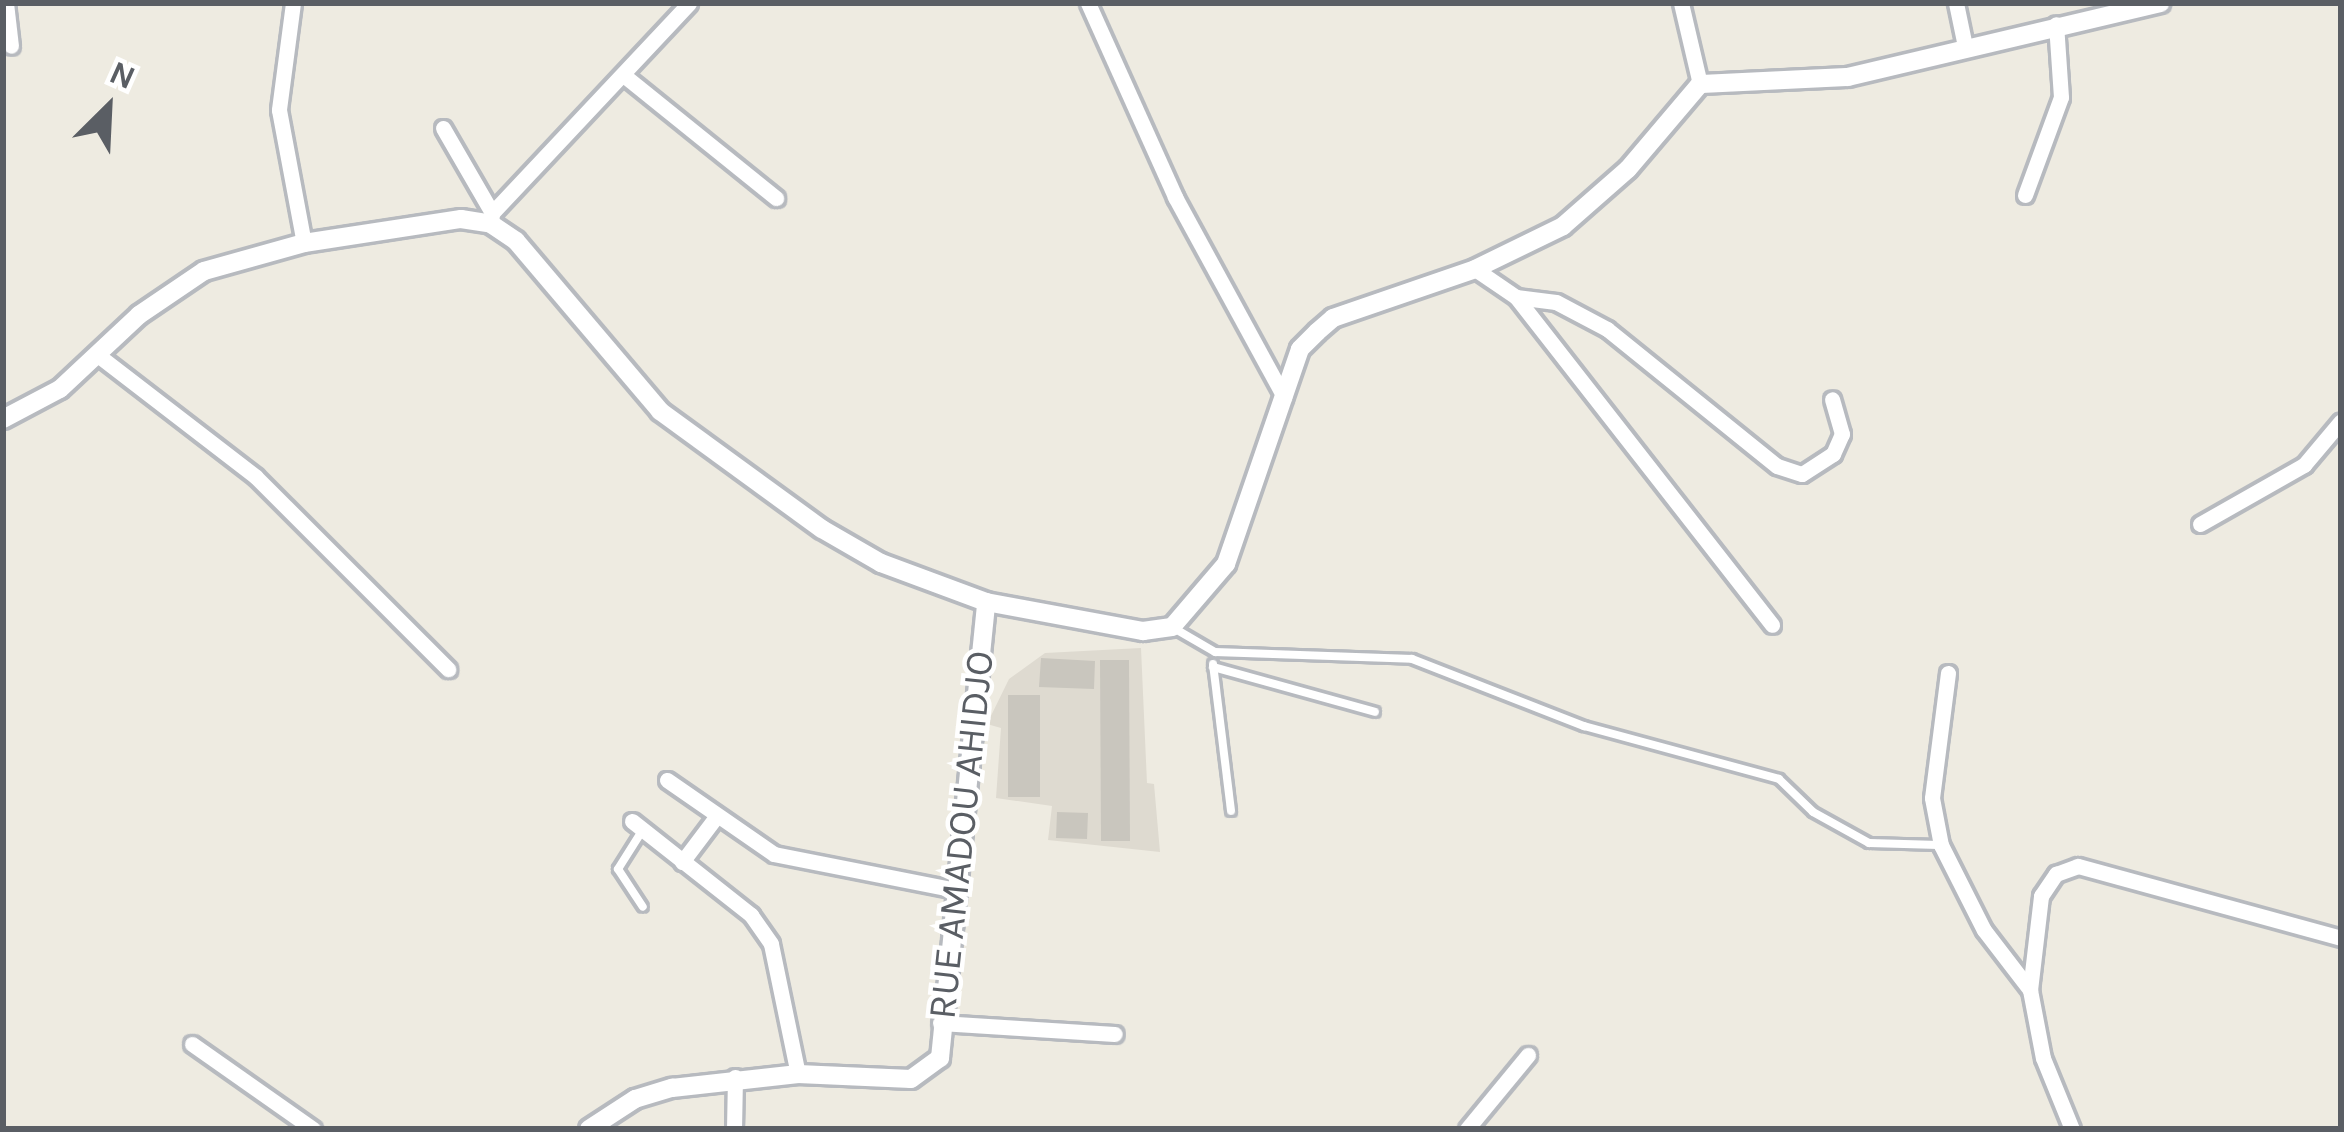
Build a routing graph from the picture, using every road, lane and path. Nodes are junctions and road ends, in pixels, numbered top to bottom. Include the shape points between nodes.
1 (6, 3) edge
2 (293, 3) edge
3 (689, 3) edge
4 (1088, 3) edge
5 (1681, 3) edge
6 (1956, 3) edge
7 (2161, 3) edge
8 (2056, 24) junction
9 (11, 46) dead end
10 (1965, 46) junction
11 (626, 77) junction
12 (1700, 84) junction
13 (442, 128) dead end
14 (2025, 195) dead end
15 (776, 198) dead end
16 (491, 218) junction
17 (304, 243) junction
18 (1475, 268) junction
19 (1516, 297) junction
20 (99, 356) junction
21 (1284, 397) junction
22 (1832, 399) dead end
23 (3, 419) edge
24 (2341, 421) edge
25 (2200, 524) dead end
26 (986, 602) junction
27 (1772, 625) dead end
28 (1172, 627) junction
29 (1215, 652) junction
30 (1213, 667) junction
31 (448, 669) dead end
32 (1948, 673) dead end
33 (1375, 712) dead end
34 (668, 780) dead end
35 (1231, 811) dead end
36 (716, 817) junction
37 (637, 825) joint
38 (1941, 845) junction
39 (682, 862) junction
40 (951, 889) junction
41 (643, 907) dead end
42 (2341, 938) edge
43 (2030, 990) junction
44 (940, 1023) junction
45 (1115, 1034) dead end
46 (192, 1044) dead end
47 (1528, 1054) dead end
48 (798, 1074) junction
49 (735, 1077) junction
50 (313, 1129) edge
51 (589, 1129) edge
52 (734, 1129) edge
53 (1467, 1129) edge
54 (2072, 1129) edge

1 - 9 street
2 - 17 street via 279,110
3 - 11 street
4 - 21 street via 1183,214
5 - 12 street
6 - 10 street
7 - 8 street
8 - 10 street
8 - 14 street via 2062,97
10 - 12 street via 1848,77
11 - 15 street
11 - 16 street
12 - 18 street via 1601,196 1543,238
13 - 16 street
16 - 17 street
16 - 26 street via 629,380 687,434 880,562
17 - 20 street via 204,271 140,315
18 - 19 street
18 - 21 street via 1333,318 1300,349
19 - 22 street via 1556,302 1607,329 1762,454 1802,474 1833,454 1842,434
19 - 27 street
20 - 23 street via 60,389
20 - 31 street via 256,477
21 - 28 street via 1226,564
24 - 25 street via 2304,465
26 - 28 street via 1143,631
26 - 40 street, RUE AMADOU AHIDJO
28 - 29 lane
29 - 30 lane
29 - 38 lane via 1394,654 1584,726 1779,779 1833,826 1870,843
30 - 33 lane
30 - 35 lane
32 - 38 street via 1932,798
34 - 36 street
36 - 39 street
36 - 40 street via 808,865
37 - 39 street
37 - 41 lane via 618,868
38 - 43 street via 1984,930
39 - 48 street via 751,915 771,944
40 - 44 street, RUE AMADOU AHIDJO
42 - 43 street via 2078,866 2056,874 2042,896
43 - 54 street via 2043,1058
44 - 45 street
44 - 48 street, RUE AMADOU AHIDJO via 940,1058 910,1079
46 - 50 street
47 - 53 street
48 - 49 street, RUE AMADOU AHIDJO
49 - 51 street, RUE AMADOU AHIDJO via 634,1100
49 - 52 street

